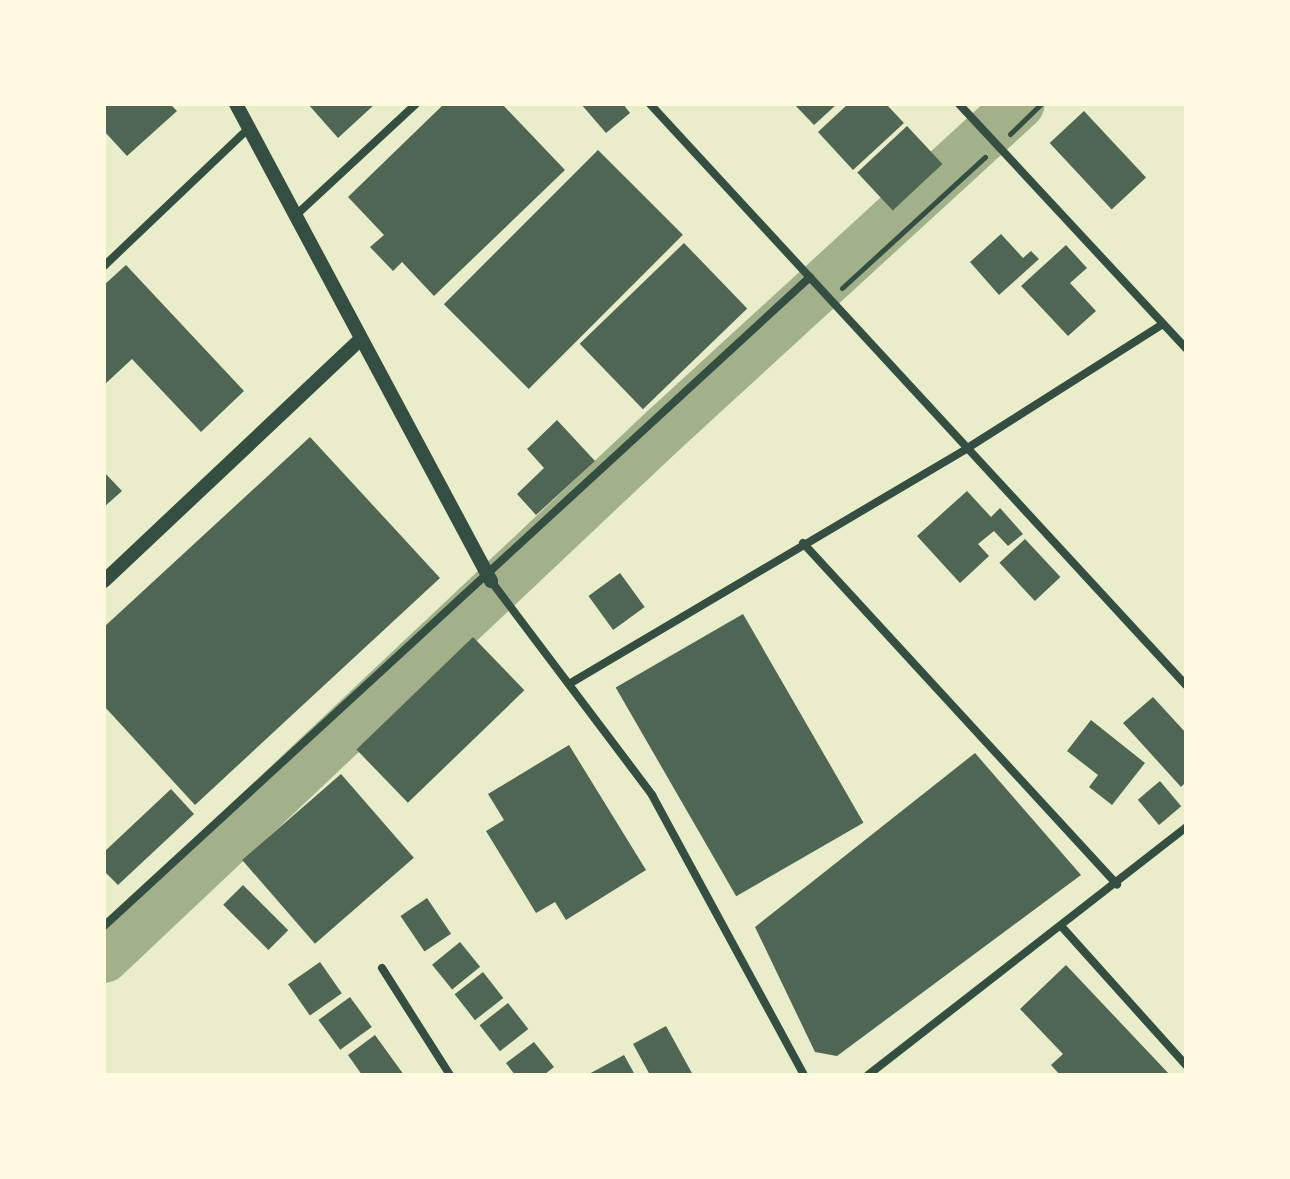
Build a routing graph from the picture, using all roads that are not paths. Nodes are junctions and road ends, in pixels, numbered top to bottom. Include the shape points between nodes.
1 (236, 104) edge
2 (416, 104) edge
3 (650, 104) edge
4 (959, 104) edge
5 (249, 128) junction
6 (295, 216) junction
7 (104, 266) edge
8 (812, 280) junction
9 (1163, 324) junction
10 (359, 341) junction
11 (1186, 348) edge
12 (966, 449) junction
13 (803, 543) junction
14 (490, 578) junction
15 (104, 580) edge
16 (569, 684) junction
17 (1186, 685) edge
18 (1186, 827) edge
19 (1117, 885) junction
20 (104, 926) edge
21 (1062, 927) junction
22 (382, 968) dead end
23 (1186, 1065) edge
24 (450, 1075) edge
25 (804, 1075) edge
26 (868, 1075) edge

1 - 5 street
2 - 6 street
3 - 8 street
4 - 9 street
5 - 6 street
5 - 7 street
6 - 10 street
8 - 12 street
8 - 14 street
9 - 11 street
9 - 12 street
10 - 14 street
10 - 15 street
12 - 13 street
12 - 17 street
13 - 16 street
13 - 19 street
14 - 16 street
14 - 20 street
16 - 25 street via 652,795
18 - 19 street
19 - 21 street
21 - 23 street
21 - 26 street
22 - 24 street

